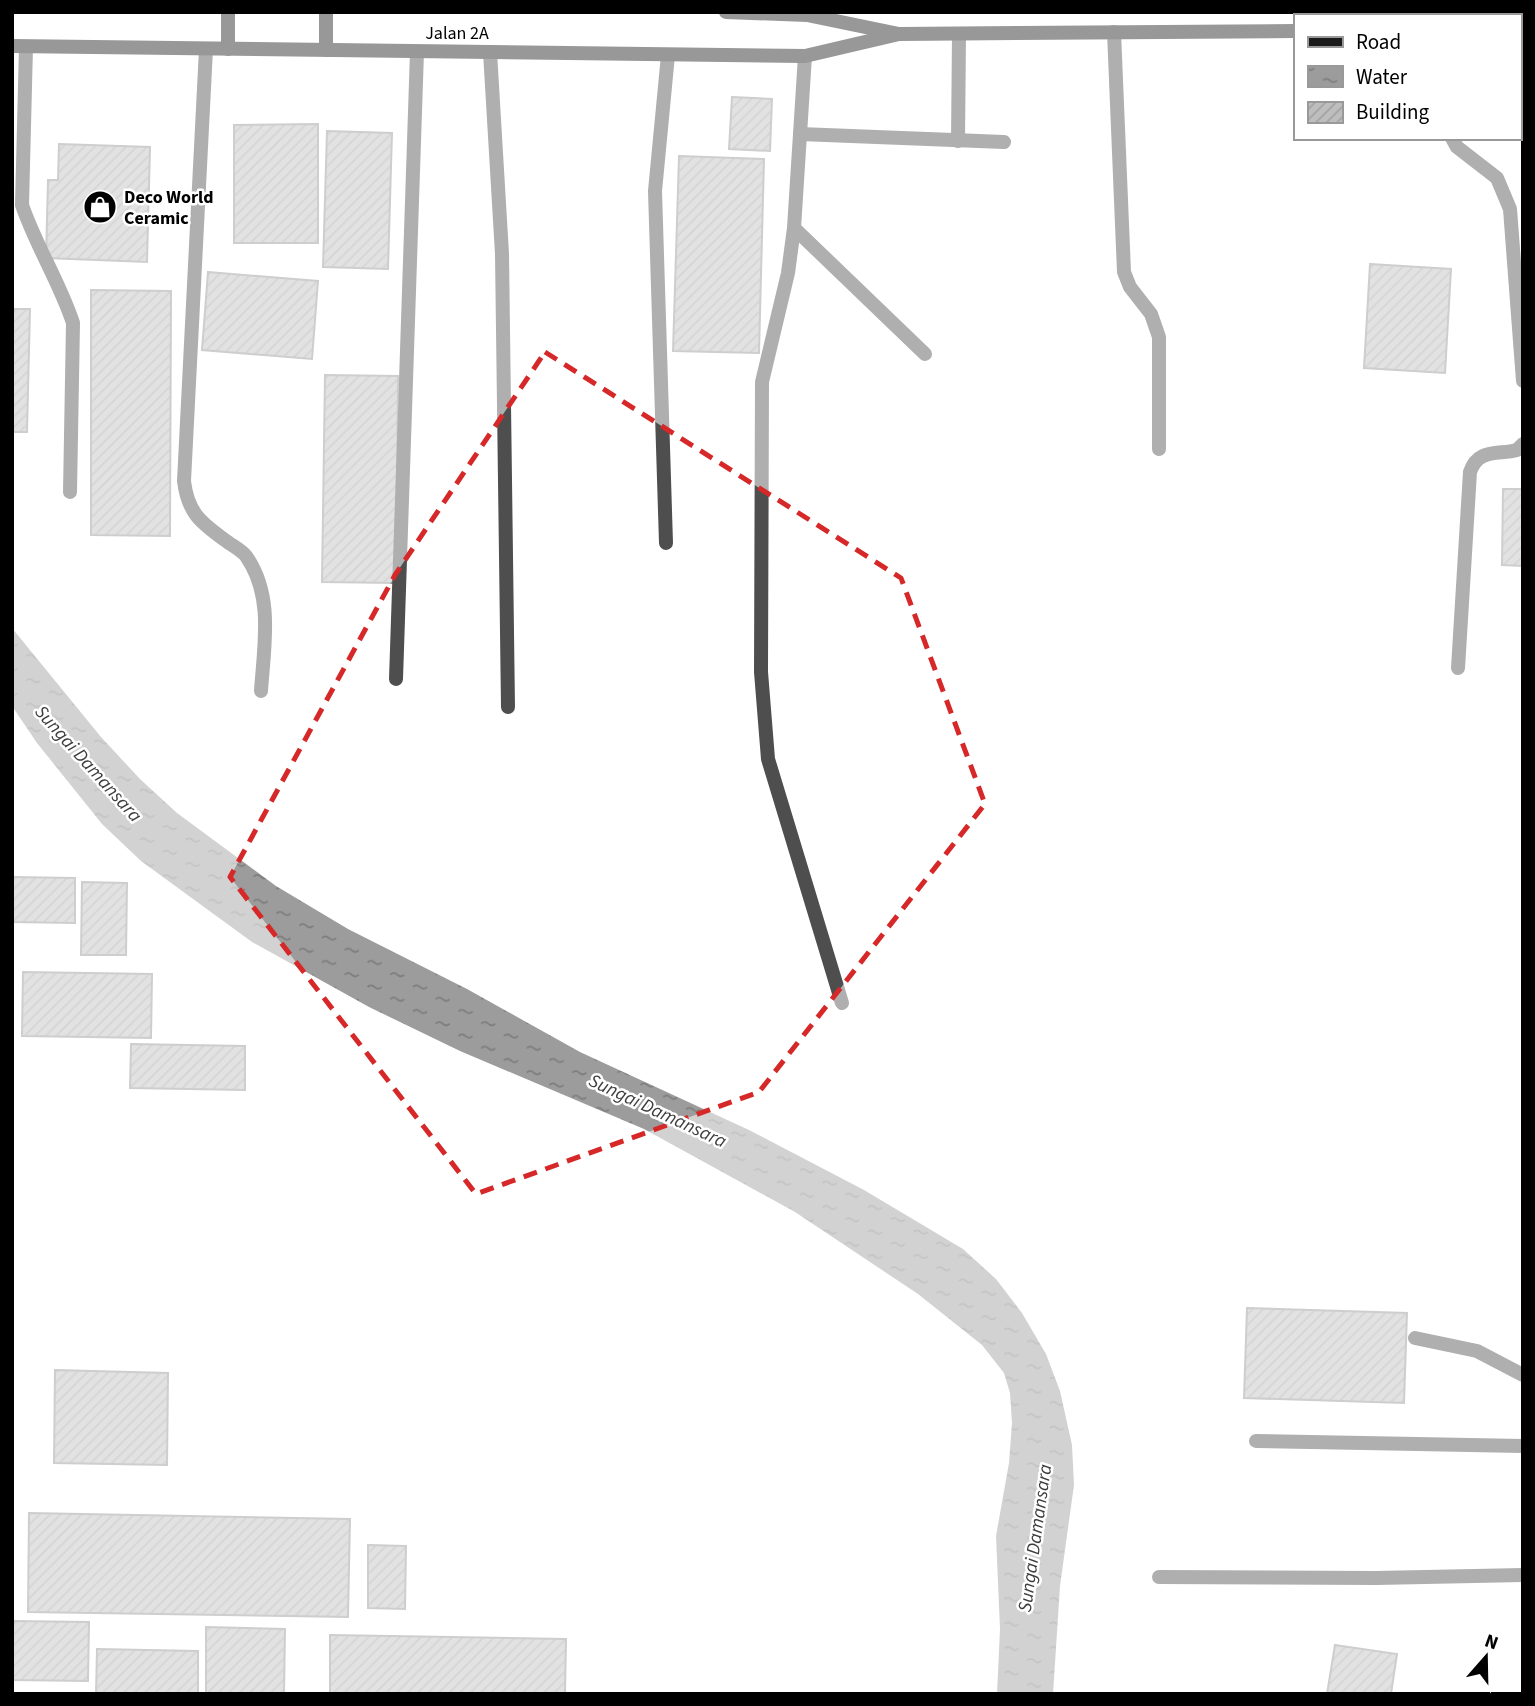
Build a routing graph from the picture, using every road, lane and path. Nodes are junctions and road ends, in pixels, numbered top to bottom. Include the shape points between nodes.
1 (228, 12) edge
2 (326, 12) edge
3 (726, 12) edge
4 (1294, 31) edge
5 (1114, 32) junction
6 (899, 34) junction
7 (959, 34) junction
8 (19, 46) edge
9 (206, 49) junction
10 (229, 49) junction
11 (326, 50) junction
12 (417, 52) junction
13 (490, 52) junction
14 (668, 55) junction
15 (805, 56) junction
16 (800, 134) junction
17 (1453, 140) edge
18 (958, 141) junction
19 (1004, 142) dead end
20 (794, 228) junction
21 (925, 354) dead end
22 (1523, 381) edge
23 (1523, 444) edge
24 (1159, 449) dead end
25 (70, 492) dead end
26 (666, 543) dead end
27 (1458, 668) dead end
28 (396, 679) dead end
29 (261, 691) dead end
30 (509, 707) dead end
31 (842, 1003) dead end
32 (1415, 1338) dead end
33 (1523, 1375) edge
34 (1256, 1441) dead end
35 (1523, 1446) edge
36 (1523, 1575) edge
37 (1159, 1577) dead end

1 - 10 street
2 - 11 street
3 - 6 street via 807,15
4 - 5 street
5 - 7 street
5 - 24 lane via 1124,272 1151,314 1159,337
6 - 7 street
6 - 15 street, Jalan 2A
7 - 18 lane
8 - 9 street, Jalan 2A
8 - 25 lane via 22,205 74,323
9 - 10 street, Jalan 2A
9 - 29 lane via 184,481 186,500 194,514 244,554 260,581 266,609
10 - 11 street, Jalan 2A
11 - 12 street, Jalan 2A
12 - 13 street, Jalan 2A
12 - 28 lane
13 - 14 street, Jalan 2A
13 - 30 lane via 502,254
14 - 15 street, Jalan 2A
14 - 26 lane via 654,191
15 - 16 lane
16 - 18 lane
16 - 20 lane
17 - 22 lane via 1497,178 1510,209
18 - 19 lane
20 - 21 lane
20 - 31 lane via 762,382 761,672 768,759
23 - 27 lane via 1517,450 1481,455 1473,462
32 - 33 lane via 1477,1351
34 - 35 lane
36 - 37 lane

